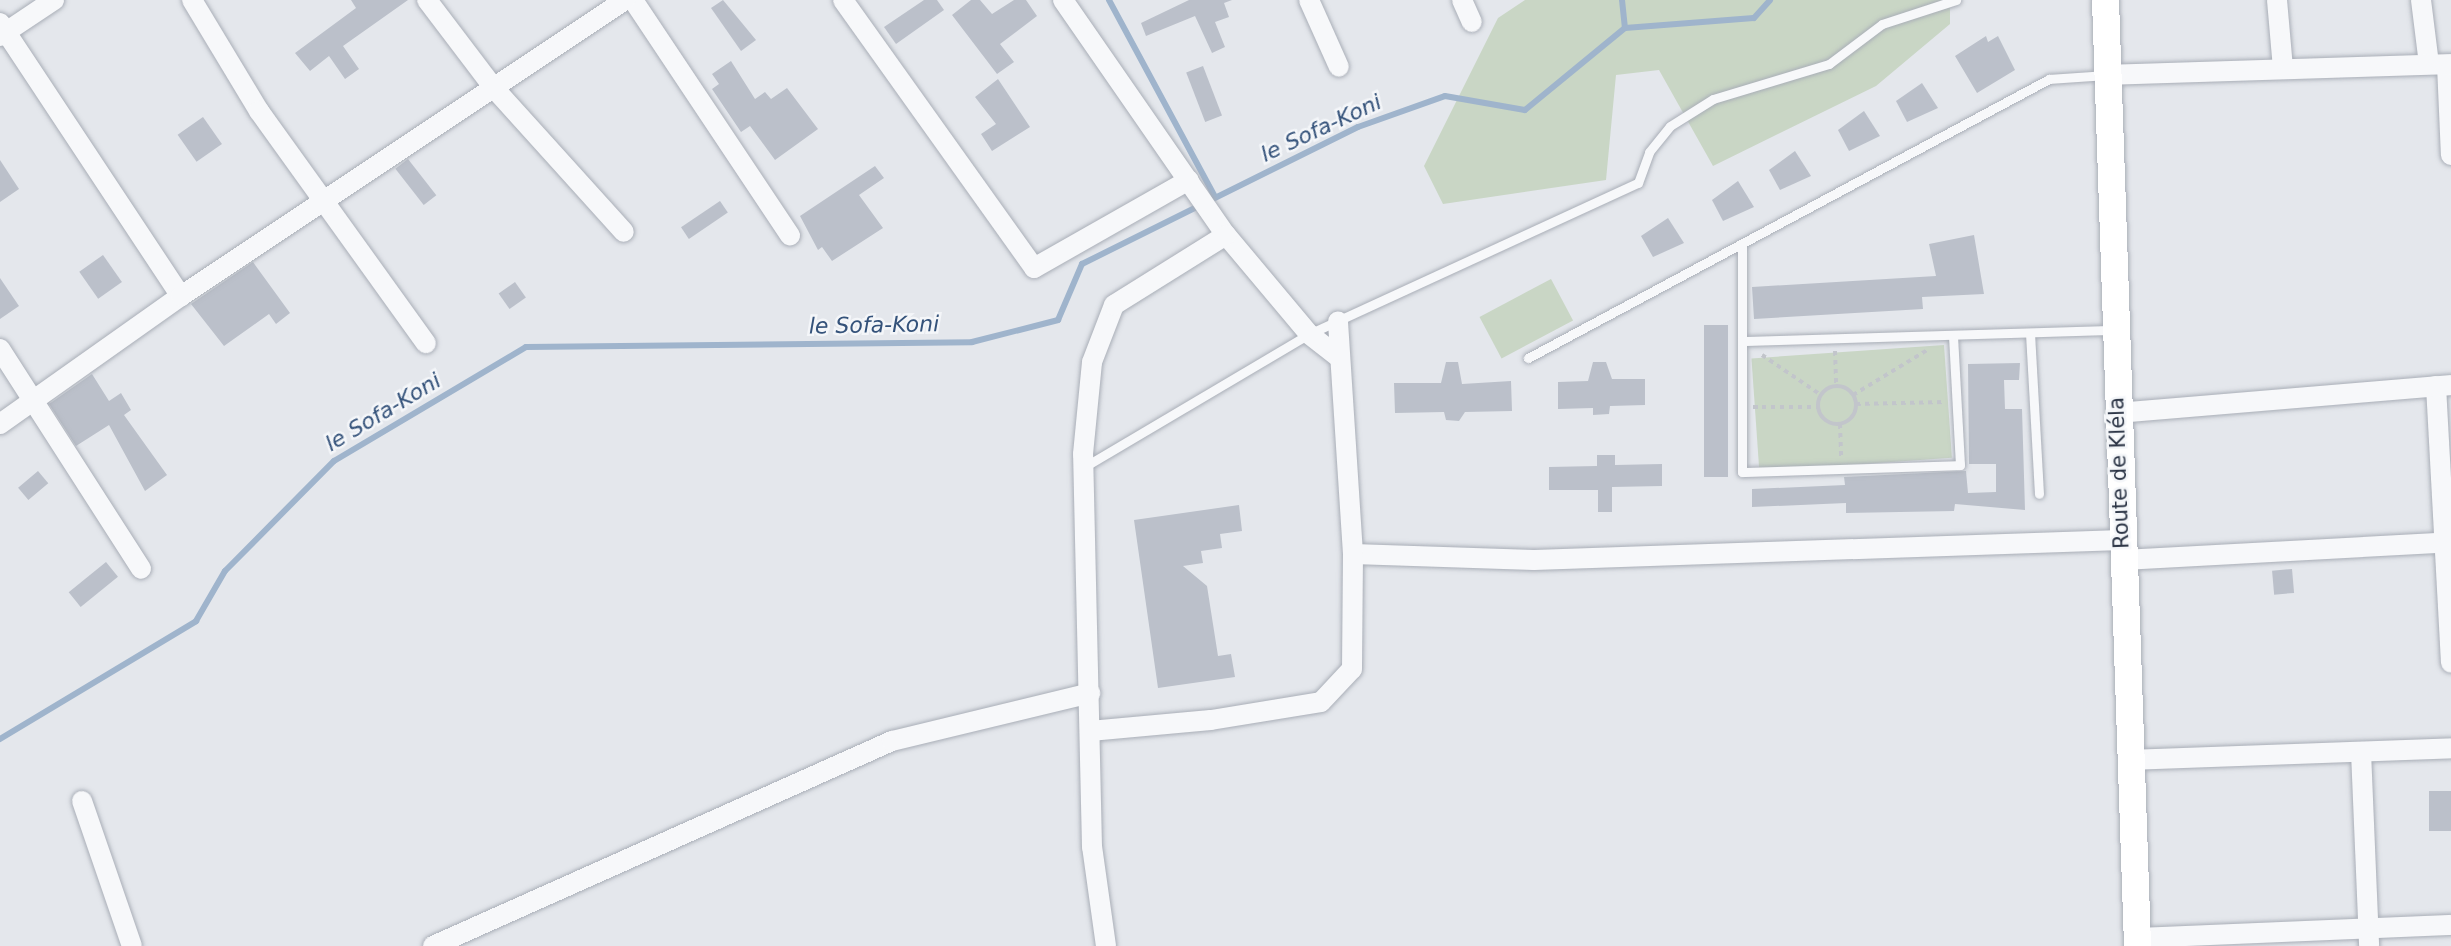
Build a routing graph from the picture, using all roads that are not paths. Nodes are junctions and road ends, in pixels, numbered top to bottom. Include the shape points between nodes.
1 (54, 0) edge
2 (192, 0) edge
3 (427, 0) edge
4 (625, 0) edge
5 (633, 0) edge
6 (843, 0) edge
7 (1063, 0) edge
8 (1309, 0) edge
9 (1462, 0) edge
10 (1956, 0) edge
11 (2105, 0) edge
12 (2277, 0) edge
13 (2421, 0) edge
14 (1472, 22) dead end
15 (2, 30) edge
16 (2442, 65) edge
17 (1339, 67) dead end
18 (2283, 69) junction
19 (2106, 75) junction
20 (493, 87) junction
21 (2451, 155) edge
22 (1189, 180) junction
23 (324, 205) junction
24 (624, 232) dead end
25 (790, 236) dead end
26 (1226, 236) junction
27 (1742, 244) junction
28 (181, 296) junction
29 (1338, 321) junction
30 (2113, 330) junction
31 (2030, 333) junction
32 (1309, 334) junction
33 (1953, 335) junction
34 (1742, 341) junction
35 (426, 343) dead end
36 (0, 349) edge
37 (1340, 358) junction
38 (1528, 358) dead end
39 (2443, 385) edge
40 (33, 401) junction
41 (2118, 413) junction
42 (0, 424) edge
43 (1084, 467) junction
44 (2040, 494) dead end
45 (2448, 542) edge
46 (2123, 550) junction
47 (1353, 555) junction
48 (141, 568) dead end
49 (2451, 663) edge
50 (1090, 693) junction
51 (1090, 731) junction
52 (2451, 748) edge
53 (2361, 752) junction
54 (2131, 760) junction
55 (82, 801) dead end
56 (2451, 925) edge
57 (2368, 926) junction
58 (2137, 942) edge
59 (132, 946) edge
60 (433, 946) edge
61 (1106, 946) edge
62 (2369, 946) edge

1 - 15 street
2 - 23 street
3 - 20 street
4 - 20 street
5 - 25 street
6 - 22 street via 1034,268
7 - 22 street
8 - 17 street
9 - 14 street
10 - 29 lane via 1882,24 1830,64 1713,99 1670,126 1649,152 1638,183
11 - 19 main road, Route de Kléla
12 - 18 street
13 - 16 street
15 - 28 street
16 - 18 street
16 - 21 street
18 - 19 street
19 - 27 lane via 2049,79
19 - 30 main road, Route de Kléla
20 - 23 street
20 - 24 street
22 - 26 street
23 - 28 street
23 - 35 street
26 - 32 street
26 - 43 street via 1114,305 1092,362
27 - 34 lane
27 - 38 lane
28 - 40 street
29 - 32 lane
29 - 37 street
30 - 31 lane
30 - 41 main road, Route de Kléla
31 - 33 lane
31 - 44 lane
32 - 37 street
32 - 43 lane
33 - 34 lane
33 - 34 lane via 1960,465 1742,472
36 - 40 street
37 - 47 street
39 - 41 street
39 - 45 street
40 - 42 street
40 - 48 street
41 - 46 main road, Route de Kléla
43 - 50 street
45 - 46 street
45 - 49 street
46 - 47 street via 1534,560
46 - 54 main road, Route de Kléla
47 - 51 street via 1352,669 1328,698 1211,720
50 - 51 street
50 - 60 street via 892,741
51 - 61 street via 1092,847
52 - 53 street
53 - 54 street
53 - 57 street
54 - 58 main road, Route de Kléla
55 - 59 street
56 - 57 street
57 - 58 street
57 - 62 street

